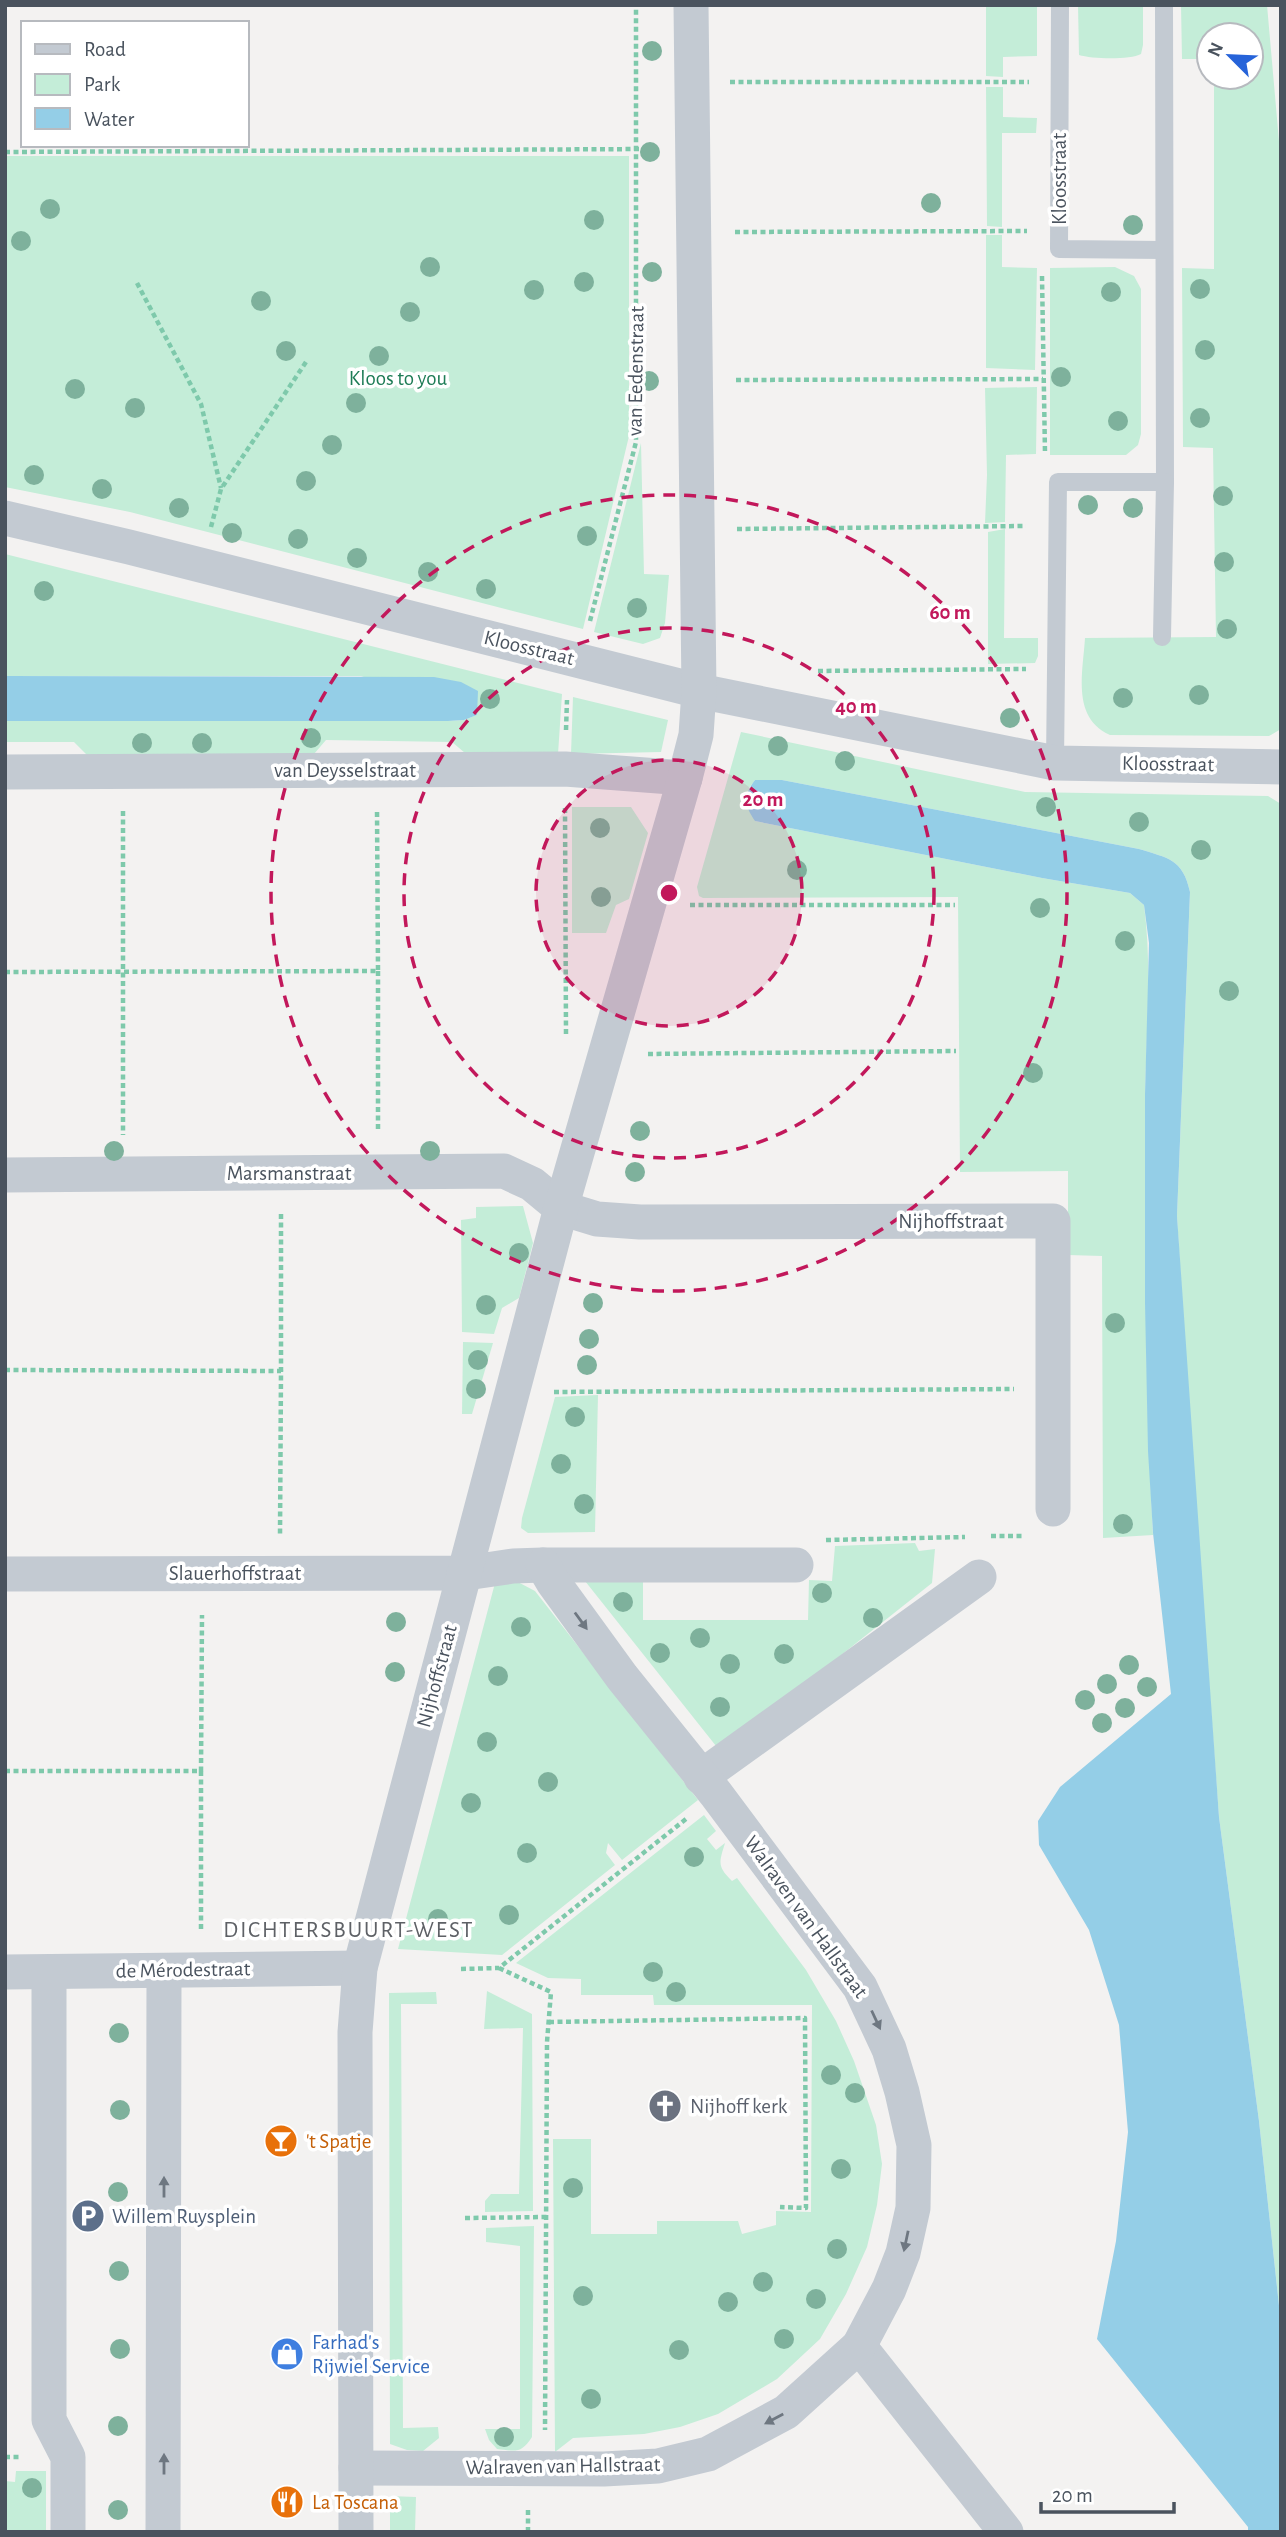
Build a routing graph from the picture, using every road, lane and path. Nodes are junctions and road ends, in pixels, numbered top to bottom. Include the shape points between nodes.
1 (636, 5) edge
2 (691, 5) edge
3 (1060, 5) edge
4 (1164, 5) edge
5 (722, 82) dead end
6 (1060, 82) junction
7 (637, 149) junction
8 (692, 149) junction
9 (5, 152) edge
10 (734, 232) dead end
11 (1059, 240) junction
12 (1163, 250) junction
13 (137, 283) dead end
14 (306, 362) dead end
15 (1044, 379) junction
16 (735, 380) dead end
17 (1058, 482) junction
18 (1165, 482) junction
19 (221, 489) junction
20 (5, 518) edge
21 (1058, 526) junction
22 (736, 529) dead end
23 (201, 565) junction
24 (1162, 637) dead end
25 (579, 660) junction
26 (1057, 669) junction
27 (811, 671) dead end
28 (699, 691) junction
29 (1055, 762) junction
30 (1281, 767) edge
31 (377, 769) junction
32 (565, 769) junction
33 (5, 772) edge
34 (122, 772) junction
35 (685, 778) junction
36 (690, 892) dead end
37 (955, 905) dead end
38 (123, 971) junction
39 (378, 971) junction
40 (5, 972) edge
41 (566, 1042) dead end
42 (647, 1042) dead end
43 (956, 1051) dead end
44 (378, 1172) junction
45 (281, 1173) junction
46 (123, 1174) junction
47 (5, 1175) edge
48 (561, 1208) junction
49 (5, 1370) edge
50 (281, 1371) junction
51 (555, 1379) dead end
52 (1054, 1389) junction
53 (1054, 1509) dead end
54 (543, 1565) junction
55 (796, 1565) dead end
56 (202, 1573) junction
57 (280, 1573) junction
58 (466, 1573) junction
59 (5, 1574) edge
60 (979, 1577) dead end
61 (5, 1771) edge
62 (201, 1771) junction
63 (709, 1786) junction
64 (360, 1968) junction
65 (499, 1968) junction
66 (461, 1969) dead end
67 (201, 1970) junction
68 (164, 1971) junction
69 (5, 1972) edge
70 (49, 1972) junction
71 (549, 2022) junction
72 (780, 2207) dead end
73 (547, 2217) junction
74 (465, 2218) dead end
75 (859, 2346) junction
76 (356, 2468) junction
77 (536, 2469) junction
78 (68, 2532) edge
79 (163, 2532) edge
80 (356, 2532) edge
81 (528, 2532) edge
82 (1006, 2532) edge

1 - 7 path, van Eedenstraat
2 - 8 street
3 - 6 lane, Kloosstraat
4 - 12 lane
5 - 6 path
6 - 11 lane, Kloosstraat
7 - 8 path
7 - 9 path
7 - 25 path, van Eedenstraat via 636,442
8 - 28 street
10 - 11 path
11 - 12 lane, Kloosstraat
11 - 15 path via 1042,268
12 - 18 lane
13 - 19 path via 201,404
14 - 19 path
15 - 16 path
15 - 17 path via 1045,454
17 - 18 lane
17 - 21 lane
18 - 24 lane
19 - 23 path
20 - 23 street, Kloosstraat
21 - 22 path
21 - 26 lane
23 - 25 street, Kloosstraat
25 - 28 street, Kloosstraat
25 - 32 path, van Eedenstraat via 567,696
26 - 27 path
26 - 29 lane
28 - 29 street, Kloosstraat
28 - 35 street, Nijhoffstraat via 696,735
29 - 30 street, Kloosstraat
31 - 32 street, van Deysselstraat
31 - 34 street, van Deysselstraat
31 - 39 path
32 - 35 street, van Deysselstraat
32 - 41 path, van Eedenstraat
33 - 34 street, van Deysselstraat
34 - 38 path
35 - 48 street, Nijhoffstraat
36 - 37 path via 686,905
38 - 39 path
38 - 40 path
38 - 46 path
39 - 44 path
42 - 43 path via 643,1054
44 - 45 street, Marsmanstraat
44 - 48 street, Marsmanstraat via 504,1171 532,1184
45 - 46 street, Marsmanstraat
45 - 50 path
46 - 47 street, Marsmanstraat
48 - 52 street, Nijhoffstraat via 597,1219 640,1222 1054,1221
48 - 58 street, Nijhoffstraat
49 - 50 path
50 - 57 path
51 - 52 path via 552,1392
52 - 53 street, Nijhoffstraat
54 - 55 street
54 - 58 street
54 -> 63 street, Walraven van Hallstraat via 622,1677
56 - 57 street, Slauerhoffstraat
56 - 59 street, Slauerhoffstraat
56 - 62 path
57 - 58 street, Slauerhoffstraat
58 - 64 street, Nijhoffstraat
60 - 63 street
61 - 62 path
62 - 67 path
63 - 65 path
63 -> 75 street, Walraven van Hallstraat via 860,1987 889,2049 902,2092 914,2145 913,2208 889,2289
64 - 67 street, de Mérodestraat
64 - 76 street via 355,2032
65 - 66 path
65 - 71 path via 551,1992
67 - 68 street, de Mérodestraat
68 - 70 street, de Mérodestraat
79 -> 68 street
69 - 70 street, de Mérodestraat
70 - 78 street via 49,2420 68,2457
71 - 72 path via 805,2018 806,2208
71 - 73 path
73 - 74 path
73 - 77 path via 545,2438
75 -> 77 street, Walraven van Hallstraat via 786,2412 708,2454 658,2466
75 - 82 street
76 - 77 street, Walraven van Hallstraat
76 - 80 street
77 - 81 path via 528,2497

